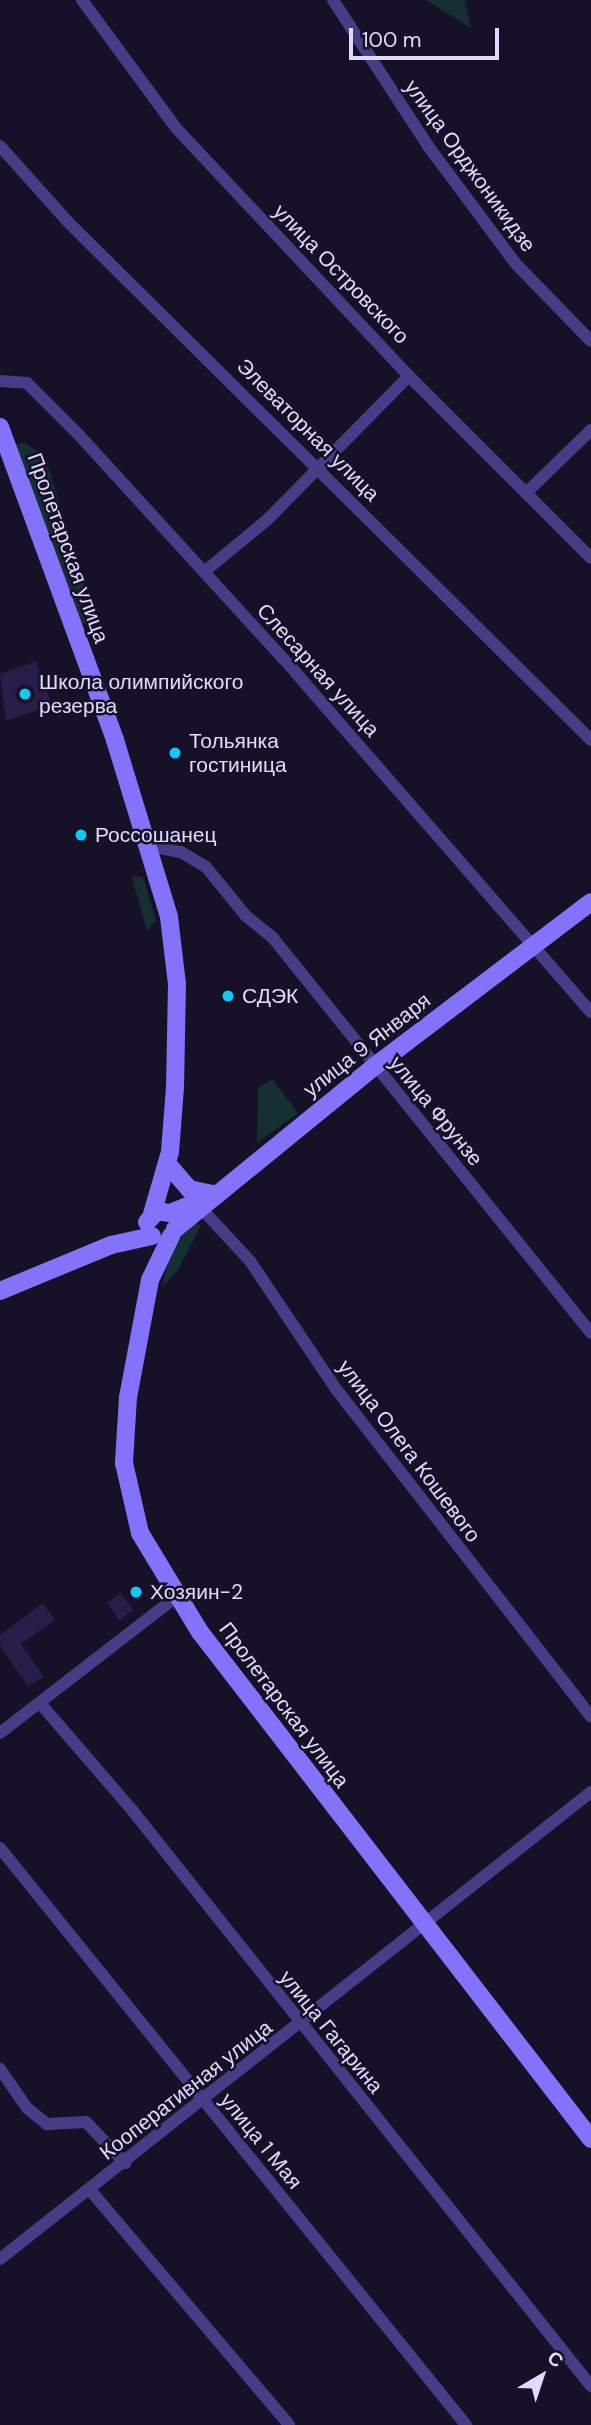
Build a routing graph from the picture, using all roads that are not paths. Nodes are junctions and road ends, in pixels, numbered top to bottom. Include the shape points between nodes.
1 (82, 0) edge
2 (333, 0) edge
3 (0, 146) edge
4 (591, 341) edge
5 (409, 376) junction
6 (0, 381) edge
7 (0, 427) edge
8 (591, 430) edge
9 (315, 470) junction
10 (526, 493) junction
11 (591, 558) edge
12 (204, 572) junction
13 (591, 740) edge
14 (149, 846) junction
15 (591, 902) edge
16 (532, 945) junction
17 (591, 1012) edge
18 (375, 1066) junction
19 (171, 1160) junction
20 (212, 1196) junction
21 (161, 1225) junction
22 (0, 1292) edge
23 (591, 1333) edge
24 (176, 1597) junction
25 (40, 1703) junction
26 (591, 1716) edge
27 (0, 1733) edge
28 (591, 1792) edge
29 (0, 1848) edge
30 (423, 1924) junction
31 (299, 2024) junction
32 (0, 2069) edge
33 (204, 2102) junction
34 (591, 2139) edge
35 (125, 2163) junction
36 (90, 2190) junction
37 (0, 2259) edge
38 (591, 2386) edge
39 (289, 2425) edge
40 (467, 2425) edge

1 - 5 street, улица Островского via 176,128
2 - 4 street, улица Орджоникидзе via 428,146 516,264
3 - 9 street, Элеваторная улица
5 - 9 street
5 - 10 street, улица Островского
6 - 12 street, Слесарная улица via 27,383
7 - 14 main road, Пролетарская улица
8 - 10 street
9 - 12 street via 250,535
9 - 13 street, Элеваторная улица
10 - 11 street, улица Островского
12 - 16 street, Слесарная улица
14 - 18 street, улица Фрунзе via 181,852 206,867 321,994
14 - 19 main road, Пролетарская улица via 169,917 177,985
15 - 16 main road, улица 9 Января
16 - 17 street, Слесарная улица
16 - 18 main road, улица 9 Января
18 - 20 main road, улица 9 Января
18 - 23 street, улица Фрунзе
19 - 20 main road via 189,1189
19 - 21 main road, Пролетарская улица
20 - 21 main road, улица 9 Января
20 - 26 street, улица Олега Кошевого via 336,1389
21 - 22 main road, улица 9 Января
21 - 24 main road, Пролетарская улица via 128,1397 124,1463 140,1533
24 - 25 street
24 - 30 main road, Пролетарская улица
25 - 27 street
25 - 31 street, улица Гагарина via 132,1810
28 - 30 street, Кооперативная улица
29 - 33 street, улица 1 Мая
30 - 31 street, Кооперативная улица
30 - 34 main road, Пролетарская улица
31 - 33 street, Кооперативная улица
31 - 38 street, улица Гагарина
32 - 35 street via 27,2108 47,2124 86,2122
33 - 35 street, Кооперативная улица
33 - 40 street, улица 1 Мая
35 - 36 street, Кооперативная улица
36 - 37 street, Кооперативная улица
36 - 39 street

